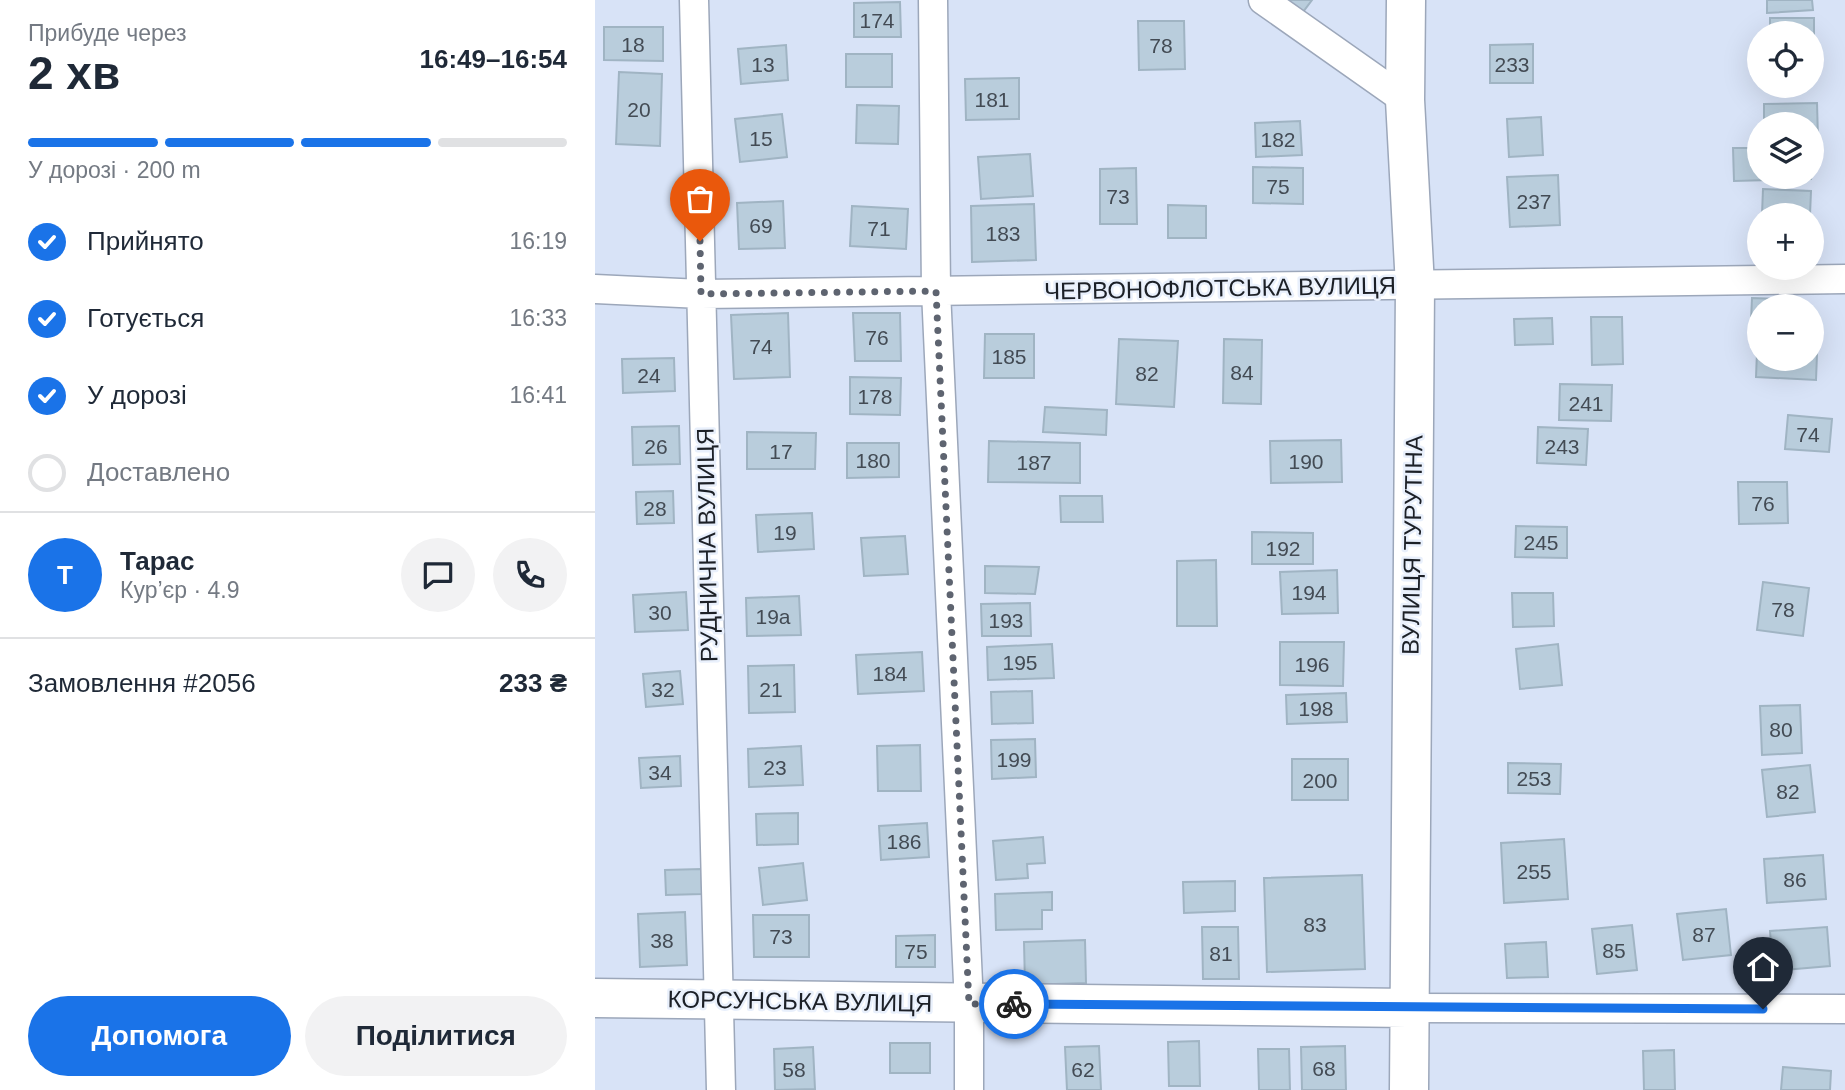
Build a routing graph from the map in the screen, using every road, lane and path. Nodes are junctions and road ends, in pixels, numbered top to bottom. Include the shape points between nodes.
1 (694, 0) edge
2 (933, 0) edge
3 (1263, 0) edge
4 (1406, 0) edge
5 (1405, 100) junction
6 (1845, 279) edge
7 (1415, 286) junction
8 (595, 289) edge
9 (936, 291) junction
10 (701, 294) junction
11 (595, 998) edge
12 (719, 998) junction
13 (969, 1004) junction
14 (1407, 1008) junction
15 (1845, 1009) edge
16 (721, 1090) edge
17 (969, 1090) edge
18 (1409, 1090) edge

1 - 10 street, РУДНИЧНА ВУЛИЦЯ
2 - 9 street
3 - 5 street
4 - 5 street, ВУЛИЦЯ ТУРУТІНА
5 - 7 street, ВУЛИЦЯ ТУРУТІНА
6 - 7 street, ЧЕРВОНОФЛОТСЬКА ВУЛИЦЯ
7 - 9 street, ЧЕРВОНОФЛОТСЬКА ВУЛИЦЯ
7 - 14 street, ВУЛИЦЯ ТУРУТІНА
8 - 10 street, ЧЕРВОНОФЛОТСЬКА ВУЛИЦЯ
9 - 10 street, ЧЕРВОНОФЛОТСЬКА ВУЛИЦЯ
9 - 13 street
10 - 12 street, РУДНИЧНА ВУЛИЦЯ
11 - 12 street, КОРСУНСЬКА ВУЛИЦЯ
12 - 13 street, КОРСУНСЬКА ВУЛИЦЯ
12 - 16 street, РУДНИЧНА ВУЛИЦЯ
13 - 14 street, КОРСУНСЬКА ВУЛИЦЯ
13 - 17 street
14 - 15 street, КОРСУНСЬКА ВУЛИЦЯ
14 - 18 street, ВУЛИЦЯ ТУРУТІНА

